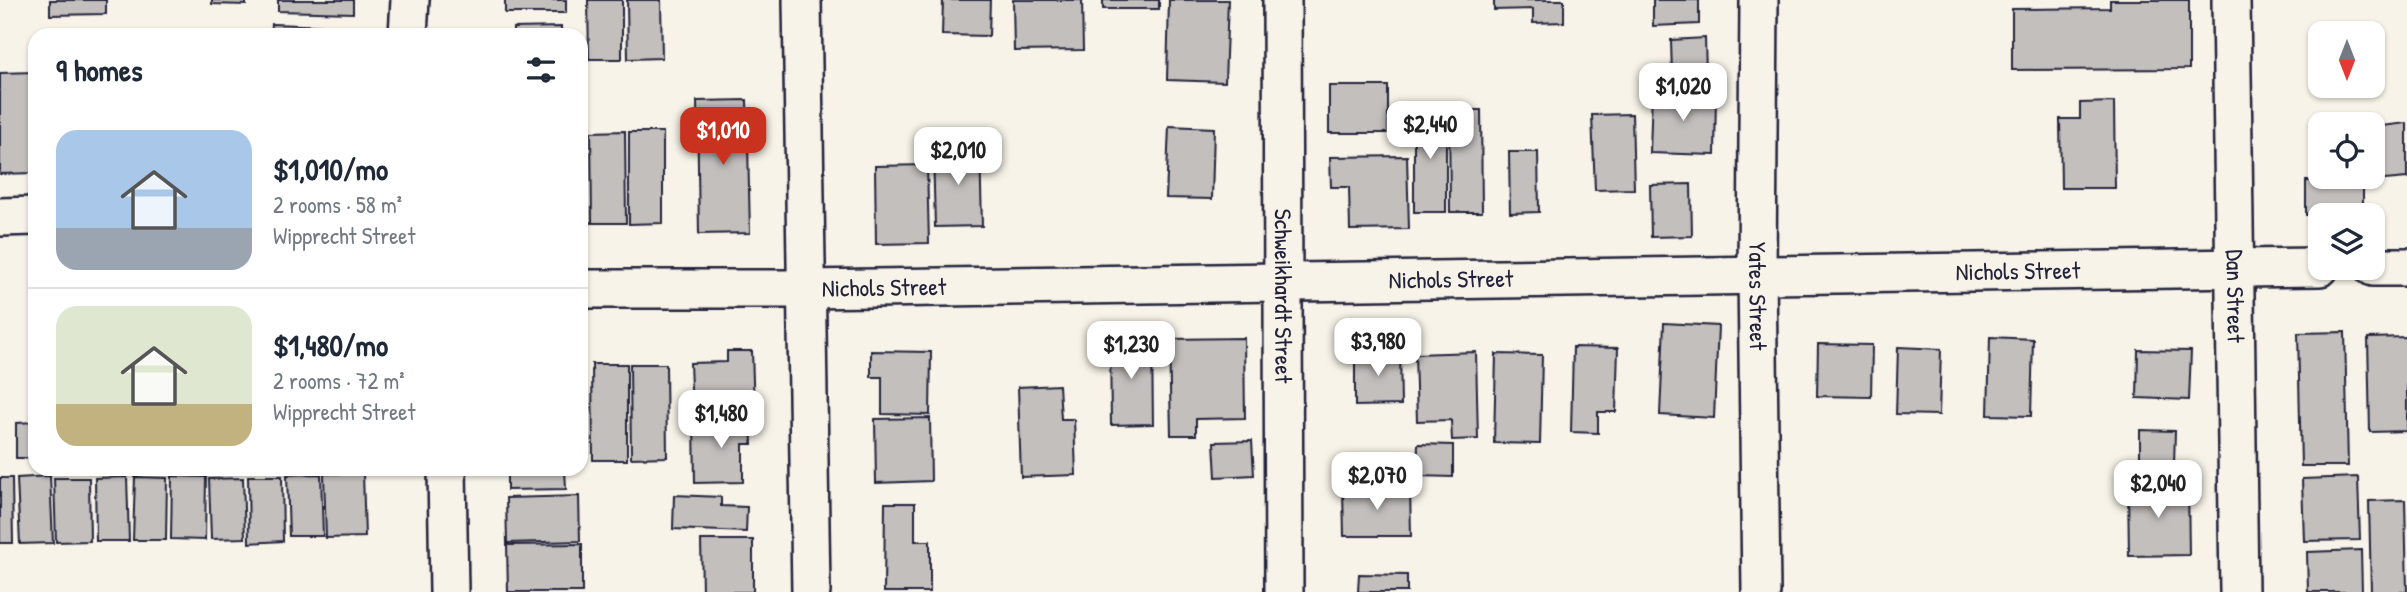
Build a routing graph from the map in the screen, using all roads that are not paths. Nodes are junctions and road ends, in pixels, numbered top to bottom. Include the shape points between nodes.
1 (410, 0) edge
2 (803, 0) edge
3 (1282, 0) edge
4 (1759, 0) edge
5 (2231, 0) edge
6 (408, 28) edge
7 (28, 216) edge
8 (0, 217) edge
9 (2234, 267) junction
10 (2308, 267) edge
11 (2385, 267) edge
12 (2407, 267) edge
13 (1757, 274) junction
14 (1282, 281) junction
15 (588, 289) edge
16 (807, 289) junction
17 (447, 476) edge
18 (449, 592) edge
19 (811, 592) edge
20 (1284, 592) edge
21 (1761, 592) edge
22 (2239, 592) edge

1 - 6 street
2 - 16 street
3 - 14 street, Schweikhardt Street
4 - 13 street, Yates Street
5 - 9 street, Dan Street
7 - 8 street
9 - 10 street, Nichols Street
9 - 13 street, Nichols Street
9 - 22 street, Dan Street
11 - 12 street
13 - 14 street, Nichols Street
13 - 21 street, Yates Street
14 - 16 street, Nichols Street
14 - 20 street, Schweikhardt Street
15 - 16 street, Nichols Street
16 - 19 street
17 - 18 street

